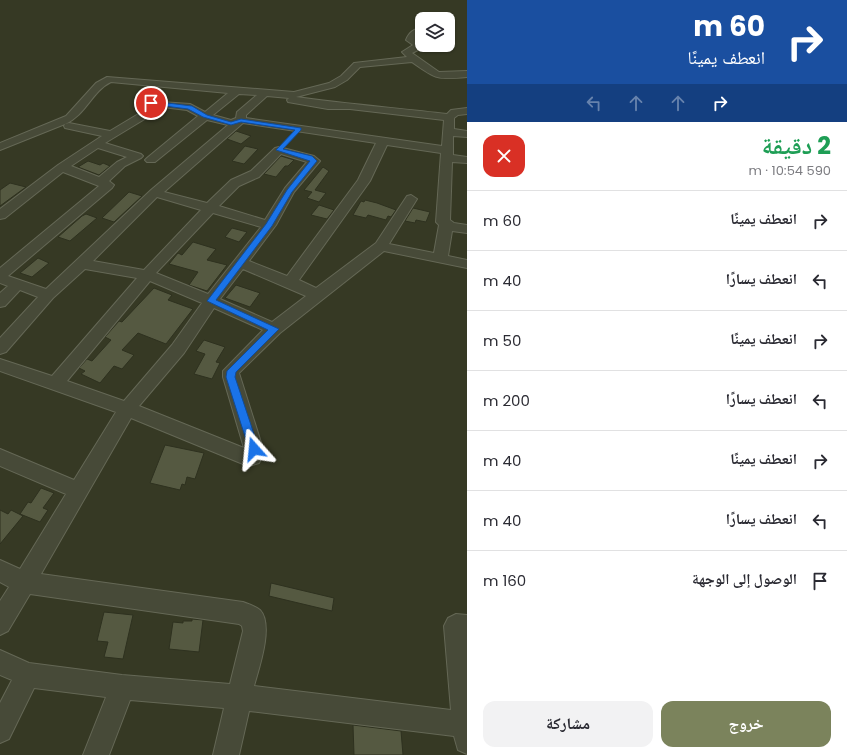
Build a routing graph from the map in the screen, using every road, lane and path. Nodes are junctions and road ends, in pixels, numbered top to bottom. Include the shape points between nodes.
1 (415, 32) edge
2 (415, 42) edge
3 (415, 48) edge
4 (413, 58) junction
5 (467, 74) edge
6 (164, 84) junction
7 (236, 91) junction
8 (260, 97) junction
9 (151, 103) junction
10 (286, 106) junction
11 (467, 111) edge
12 (333, 114) junction
13 (205, 116) junction
14 (449, 117) junction
15 (241, 120) junction
16 (69, 126) dead end
17 (286, 127) junction
18 (299, 129) junction
19 (447, 132) junction
20 (331, 134) junction
21 (467, 134) edge
22 (112, 135) junction
23 (383, 142) junction
24 (93, 146) junction
25 (0, 147) edge
26 (279, 150) junction
27 (446, 154) junction
28 (137, 156) junction
29 (151, 160) junction
30 (467, 160) edge
31 (62, 167) junction
32 (185, 167) junction
33 (101, 182) junction
34 (155, 193) junction
35 (411, 199) dead end
36 (210, 208) junction
37 (0, 215) edge
38 (269, 225) junction
39 (446, 225) junction
40 (467, 228) edge
41 (382, 246) junction
42 (440, 259) junction
43 (82, 264) junction
44 (240, 264) junction
45 (467, 264) edge
46 (147, 276) junction
47 (0, 277) edge
48 (290, 282) junction
49 (18, 284) junction
50 (48, 295) junction
51 (317, 295) junction
52 (211, 301) junction
53 (0, 302) edge
54 (274, 329) junction
55 (0, 348) edge
56 (0, 365) edge
57 (55, 384) junction
58 (126, 409) junction
59 (0, 458) edge
60 (77, 490) junction
61 (0, 571) edge
62 (23, 582) junction
63 (0, 623) edge
64 (467, 627) edge
65 (0, 662) edge
66 (28, 675) junction
67 (122, 688) junction
68 (240, 697) junction
69 (0, 730) edge
70 (467, 730) edge
71 (96, 755) edge
72 (226, 755) edge

1 - 2 street via 410,40
3 - 4 street via 406,52
4 - 5 street via 437,75
4 - 8 street via 357,65 344,78 332,85 300,94
6 - 7 street
6 - 9 street
6 - 25 street via 106,80 70,118
7 - 8 street
7 - 13 street
8 - 10 street
8 - 15 street via 241,114
9 - 13 street via 190,107
9 - 22 street via 144,115
10 - 12 street via 317,102
10 - 17 street
11 - 14 street via 455,112
12 - 14 street via 357,106
12 - 20 street
13 - 15 street via 231,124
13 - 29 street
14 - 19 street
15 - 17 street
15 - 32 street
16 - 22 street
17 - 18 street
18 - 20 street
18 - 26 street
19 - 21 street
19 - 27 street
20 - 23 street
22 - 24 street
23 - 27 street
23 - 48 street via 364,181
24 - 28 street via 98,145
24 - 31 street
26 - 36 street via 255,174 235,183
26 - 38 street via 314,161 290,191
27 - 30 street
27 - 39 street via 443,222
28 - 29 street
28 - 33 street via 121,164
29 - 32 street
31 - 33 street
31 - 37 street
32 - 34 street
33 - 47 street via 108,185
34 - 36 street
34 - 43 street
35 - 41 street
36 - 38 street
36 - 46 street
38 - 44 street
39 - 40 street
39 - 42 street
41 - 42 street
41 - 51 street
42 - 45 street
43 - 46 street
43 - 50 street
44 - 48 street
44 - 52 street
46 - 52 street
46 - 57 street
47 - 49 street
48 - 51 street
49 - 50 street
49 - 53 street
50 - 55 street
51 - 54 street
52 - 54 street
52 - 58 street via 178,349
54 - 58 street via 231,371 255,452 252,457 243,456
56 - 57 street
57 - 58 street
58 - 60 street
59 - 60 street
60 - 62 street
61 - 62 street
62 - 63 street
62 - 68 street via 243,613 252,619 255,631
64 - 70 street via 456,626
65 - 66 street
66 - 67 street
66 - 69 street
67 - 68 street
67 - 71 street
68 - 70 street
68 - 72 street

